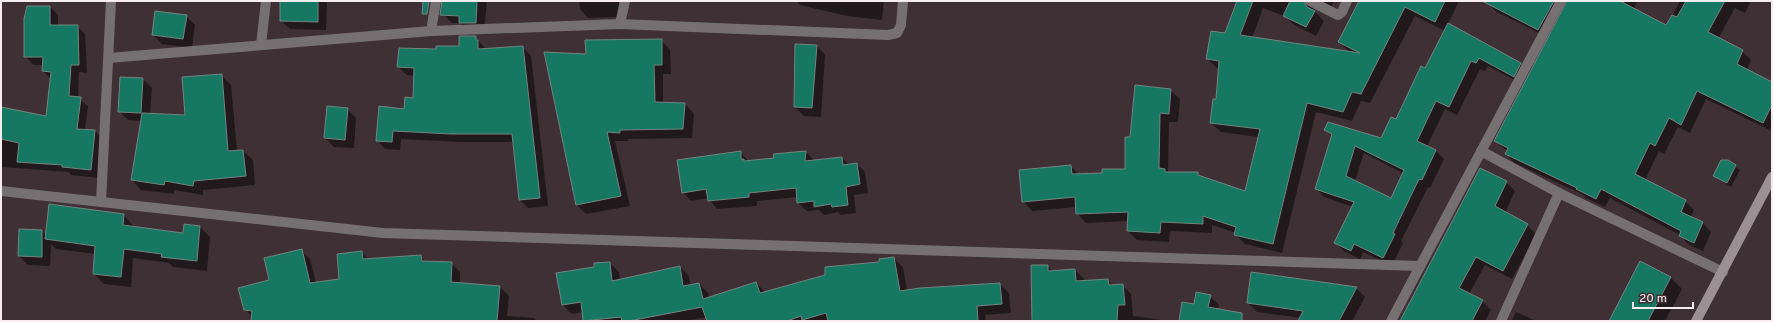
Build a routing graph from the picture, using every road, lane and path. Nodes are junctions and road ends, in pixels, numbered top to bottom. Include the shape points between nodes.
1 (111, 1) edge
2 (266, 1) edge
3 (436, 1) edge
4 (625, 1) edge
5 (903, 1) edge
6 (1310, 1) edge
7 (1348, 1) edge
8 (1561, 1) edge
9 (620, 24) junction
10 (431, 31) junction
11 (261, 45) junction
12 (109, 58) junction
13 (1481, 151) junction
14 (1771, 181) edge
15 (1, 191) edge
16 (1559, 193) junction
17 (101, 202) junction
18 (1420, 266) junction
19 (1723, 272) junction
20 (1391, 321) edge
21 (1501, 321) edge
22 (1696, 321) edge

1 - 12 street
2 - 11 street
3 - 10 street
4 - 9 street
5 - 9 street via 901,25 897,32 888,35
6 - 7 street via 1338,15
8 - 13 street
9 - 10 street
10 - 11 street
11 - 12 street
12 - 17 street
13 - 16 street
13 - 18 street
14 - 19 street
15 - 17 street
16 - 19 street
16 - 21 street
17 - 18 street via 383,233
18 - 20 street
19 - 22 street

